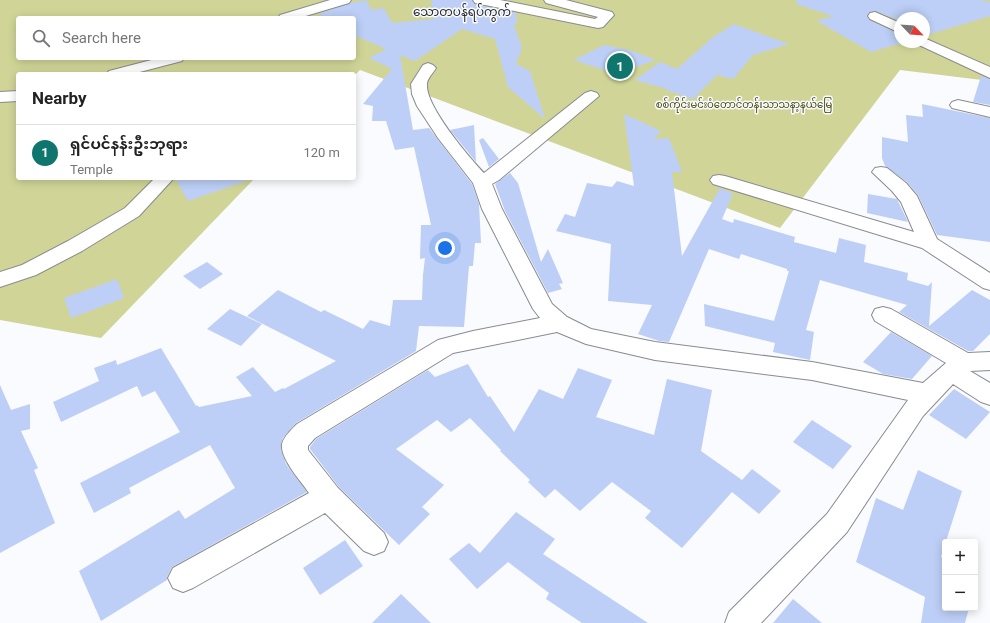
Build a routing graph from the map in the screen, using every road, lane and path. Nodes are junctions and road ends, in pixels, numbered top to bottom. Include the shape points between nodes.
1 (344, 0) edge
2 (480, 0) edge
3 (551, 0) edge
4 (292, 16) edge
5 (875, 16) dead end
6 (894, 26) edge
7 (930, 45) edge
8 (169, 60) edge
9 (428, 68) dead end
10 (122, 72) edge
11 (990, 73) edge
12 (16, 96) edge
13 (590, 96) dead end
14 (0, 97) edge
15 (958, 105) dead end
16 (990, 112) edge
17 (882, 172) dead end
18 (163, 180) edge
19 (719, 180) dead end
20 (482, 182) junction
21 (929, 243) junction
22 (0, 280) edge
23 (990, 283) edge
24 (883, 314) dead end
25 (558, 323) junction
26 (969, 365) edge
27 (928, 394) junction
28 (990, 395) edge
29 (328, 497) junction
30 (374, 542) dead end
31 (183, 578) dead end
32 (740, 623) edge

1 - 4 street
2 - 3 street via 598,24 607,15
5 - 6 street
7 - 11 street
8 - 10 street
9 - 20 street via 419,84 422,101 453,147
12 - 14 street
13 - 20 street via 494,176
15 - 16 street
17 - 21 street via 910,200
18 - 22 street via 132,212 29,270
19 - 21 street
20 - 25 street via 492,208 544,309
21 - 23 street
24 - 26 street
25 - 27 street via 586,336 656,351 812,371
25 - 29 street via 446,346 306,431 295,443 295,453
26 - 27 street
26 - 28 street
27 - 32 street via 914,409 837,523
29 - 30 street
29 - 31 street

